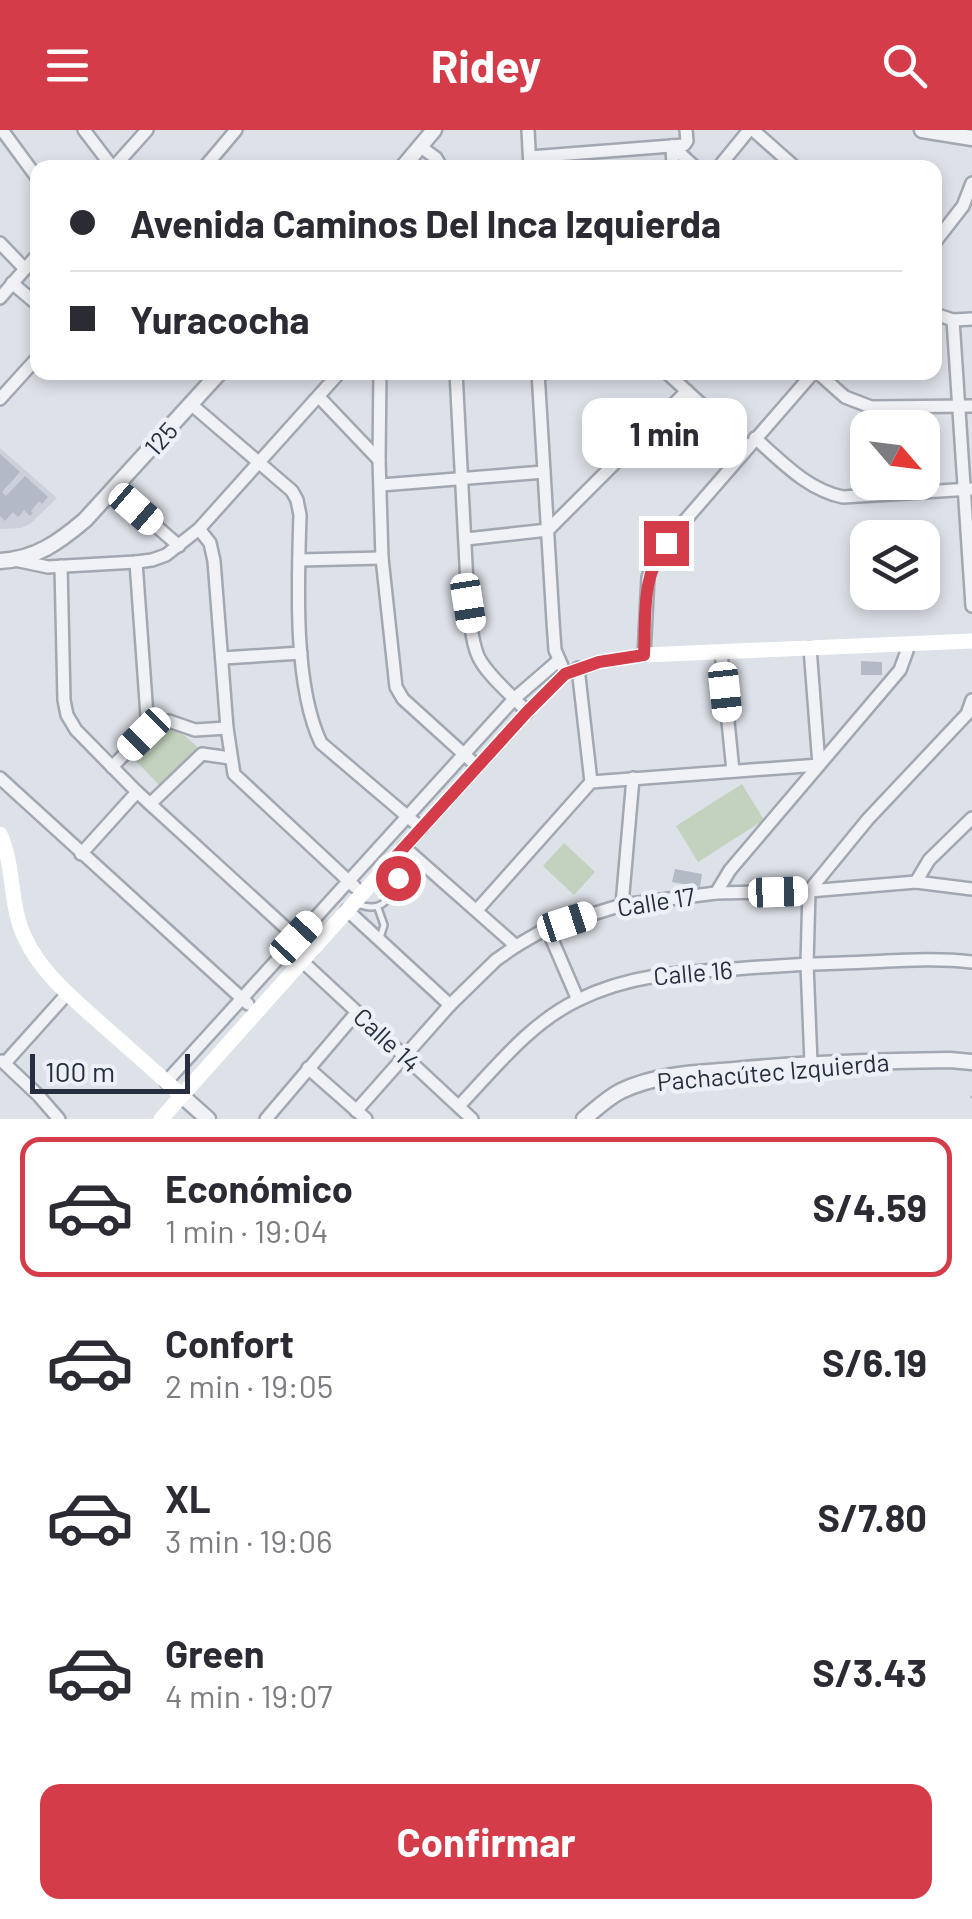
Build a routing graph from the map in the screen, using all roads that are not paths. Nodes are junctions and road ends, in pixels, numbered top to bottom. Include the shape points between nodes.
1 (2, 130) edge
2 (84, 130) edge
3 (147, 130) edge
4 (236, 130) edge
5 (434, 130) edge
6 (528, 130) edge
7 (686, 130) edge
8 (751, 130) edge
9 (922, 130) edge
10 (972, 138) edge
11 (672, 146) junction
12 (421, 147) junction
13 (107, 160) edge
14 (120, 160) edge
15 (211, 160) edge
16 (409, 160) edge
17 (437, 160) edge
18 (530, 160) edge
19 (548, 160) edge
20 (673, 160) edge
21 (687, 160) edge
22 (725, 160) edge
23 (787, 160) edge
24 (30, 167) edge
25 (972, 183) edge
26 (942, 233) edge
27 (0, 243) edge
28 (30, 263) edge
29 (24, 269) junction
30 (12, 283) junction
31 (0, 298) edge
32 (30, 298) edge
33 (942, 316) edge
34 (972, 319) edge
35 (953, 320) junction
36 (30, 366) edge
37 (213, 380) edge
38 (333, 380) edge
39 (380, 380) edge
40 (456, 380) edge
41 (538, 380) edge
42 (674, 380) edge
43 (808, 380) edge
44 (818, 380) edge
45 (687, 392) junction
46 (319, 397) junction
47 (0, 399) edge
48 (192, 405) junction
49 (965, 407) edge
50 (752, 442) junction
51 (379, 460) junction
52 (257, 462) junction
53 (544, 472) junction
54 (461, 480) junction
55 (381, 485) junction
56 (968, 489) edge
57 (115, 490) junction
58 (200, 529) junction
59 (548, 530) junction
60 (466, 540) junction
61 (178, 546) junction
62 (382, 558) junction
63 (7, 560) edge
64 (299, 560) junction
65 (136, 562) junction
66 (61, 566) junction
67 (972, 606) edge
68 (972, 641) edge
69 (906, 644) junction
70 (810, 648) junction
71 (721, 652) junction
72 (301, 654) junction
73 (644, 655) junction
74 (223, 658) junction
75 (568, 667) junction
76 (514, 698) junction
77 (972, 700) edge
78 (527, 712) junction
79 (226, 728) junction
80 (148, 730) junction
81 (462, 755) junction
82 (230, 758) junction
83 (820, 765) junction
84 (477, 766) junction
85 (112, 767) junction
86 (733, 771) junction
87 (0, 778) edge
88 (634, 778) junction
89 (591, 782) junction
90 (137, 792) junction
91 (150, 804) junction
92 (406, 816) junction
93 (972, 818) edge
94 (421, 828) junction
95 (0, 834) edge
96 (404, 847) junction
97 (82, 854) junction
98 (390, 863) junction
99 (916, 882) junction
100 (972, 889) edge
101 (810, 891) junction
102 (716, 893) junction
103 (13, 895) junction
104 (353, 897) junction
105 (622, 904) junction
106 (378, 908) junction
107 (0, 909) edge
108 (477, 910) junction
109 (548, 928) junction
110 (296, 938) junction
111 (379, 940) junction
112 (516, 946) junction
113 (306, 956) junction
114 (972, 962) edge
115 (807, 964) junction
116 (68, 994) junction
117 (244, 1000) junction
118 (578, 1000) junction
119 (450, 1005) junction
120 (257, 1012) junction
121 (357, 1012) junction
122 (404, 1056) junction
123 (2, 1061) edge
124 (972, 1062) edge
125 (812, 1063) junction
126 (308, 1068) junction
127 (166, 1082) junction
128 (182, 1096) junction
129 (459, 1106) junction
130 (50, 1114) edge
131 (361, 1115) edge
132 (59, 1119) edge
133 (161, 1119) edge
134 (208, 1119) edge
135 (266, 1119) edge
136 (472, 1119) edge
137 (584, 1119) edge

1 - 24 street
2 - 13 street
3 - 14 street
4 - 15 street
5 - 12 street
6 - 18 street
7 - 11 street via 686,143
8 - 22 street
8 - 23 street
9 - 10 street
11 - 19 street
11 - 20 street
11 - 21 street
12 - 16 street
12 - 17 street
25 - 26 street
27 - 29 street
28 - 29 street
29 - 30 street
30 - 31 street
30 - 32 street
33 - 35 street
34 - 35 street
35 - 49 street
36 - 47 street
37 - 48 street, 125
38 - 46 street
39 - 51 street
40 - 54 street
41 - 53 street
42 - 45 street
43 - 50 street
44 - 49 street via 871,407
45 - 50 street
45 - 59 street
46 - 51 street
46 - 52 street
48 - 52 street
48 - 57 street, 125
49 - 56 street
50 - 56 street via 822,493
50 - 73 street via 656,556 648,577
51 - 55 street
52 - 58 street
52 - 64 street via 297,500
53 - 54 street
53 - 59 street
54 - 55 street
54 - 60 street
55 - 62 street
56 - 67 street
57 - 61 street
57 - 63 street, 125 via 51,547
58 - 61 street
58 - 74 street via 214,561
59 - 60 street
59 - 75 street via 554,636
60 - 76 street via 478,656
61 - 65 street via 166,556
62 - 64 street
62 - 81 street via 396,686
63 - 66 street
64 - 72 street
65 - 66 street
65 - 80 street
66 - 85 street, Calle 14 via 67,715
68 - 69 main road
69 - 70 main road
69 - 83 street via 900,670
70 - 71 main road
70 - 83 street
71 - 73 main road
71 - 86 street
72 - 74 street
72 - 92 street via 321,743
73 - 75 main road
74 - 79 street
75 - 76 street
75 - 78 main road
75 - 89 street
76 - 78 street
76 - 81 street
77 - 101 street via 967,714
78 - 84 main road
79 - 80 street via 195,730 168,721
79 - 82 street
80 - 85 street
81 - 84 street
81 - 92 street
82 - 91 street via 202,754
82 - 104 street via 234,774
83 - 86 street
83 - 102 street
84 - 94 main road
85 - 90 street, Calle 14
86 - 88 street
87 - 97 street
88 - 89 street
88 - 105 street
89 - 108 street
90 - 91 street, Calle 14
90 - 97 street
91 - 110 street, Calle 14
92 - 94 street
92 - 104 street
93 - 99 street via 928,860
94 - 96 main road
95 - 103 main road
96 - 98 main road
96 - 108 street
97 - 117 street
98 - 104 main road
98 - 106 lane via 398,884
99 - 100 street, Calle 17
99 - 101 street, Calle 17
101 - 102 street, Calle 17
101 - 115 street
102 - 105 street, Calle 17
103 - 107 street
103 - 116 main road via 26,940
104 - 106 lane
104 - 110 street
104 - 111 street
104 - 113 main road
105 - 109 street, Calle 17
106 - 111 lane via 384,925
108 - 112 street
109 - 112 street, Calle 17
109 - 118 street
110 - 113 street, Calle 14
110 - 117 street
111 - 119 street
112 - 119 street, Calle 17
113 - 120 main road
113 - 121 street, Calle 14
114 - 115 street, Calle 16
115 - 118 street, Calle 16 via 653,974
115 - 125 street
116 - 123 street
116 - 127 main road
117 - 120 street
117 - 127 street
118 - 129 street, Calle 16 via 536,1028
119 - 122 street, Calle 17
120 - 128 main road
121 - 122 street, Calle 14
121 - 126 street
122 - 129 street, Calle 14
122 - 131 street, Calle 17
123 - 130 street
124 - 125 street, Pachacútec Izquierda
125 - 137 street, Pachacútec Izquierda via 660,1078 623,1090
126 - 131 street
126 - 135 street
127 - 128 main road
128 - 133 main road
128 - 134 street
129 - 136 street, Calle 14
130 - 132 street

